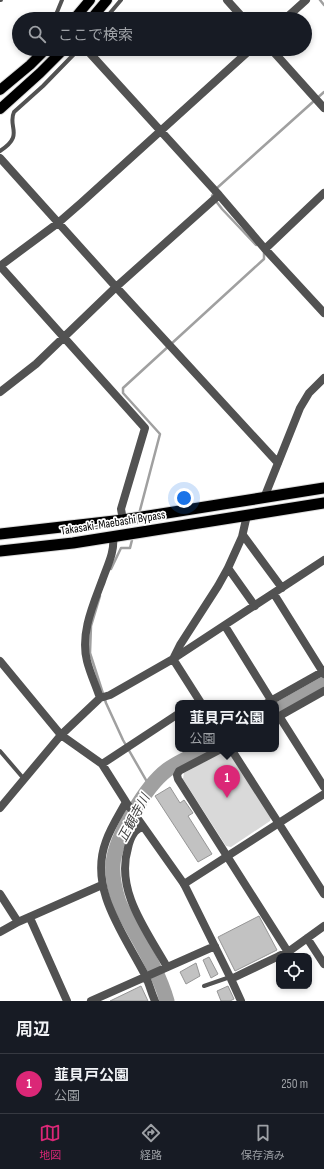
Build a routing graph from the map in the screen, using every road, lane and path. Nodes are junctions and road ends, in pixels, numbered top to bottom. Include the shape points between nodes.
1 (62, 0) edge
2 (90, 0) edge
3 (108, 0) edge
4 (121, 0) edge
5 (227, 0) edge
6 (306, 0) edge
7 (58, 12) edge
8 (80, 12) edge
9 (97, 12) edge
10 (111, 12) edge
11 (238, 12) edge
12 (292, 12) edge
13 (39, 56) edge
14 (57, 56) edge
15 (72, 56) edge
16 (92, 56) edge
17 (243, 56) edge
18 (277, 56) edge
19 (0, 90) edge
20 (324, 108) edge
21 (0, 109) edge
22 (160, 131) junction
23 (0, 151) edge
24 (0, 158) edge
25 (324, 193) edge
26 (219, 195) junction
27 (58, 223) junction
28 (265, 249) junction
29 (0, 266) edge
30 (116, 287) junction
31 (324, 313) edge
32 (63, 338) junction
33 (324, 378) edge
34 (0, 392) edge
35 (278, 463) junction
36 (324, 488) edge
37 (264, 498) junction
38 (324, 503) edge
39 (247, 515) junction
40 (122, 520) junction
41 (0, 534) edge
42 (243, 535) junction
43 (112, 537) junction
44 (0, 551) edge
45 (324, 560) edge
46 (228, 568) junction
47 (282, 588) junction
48 (274, 594) junction
49 (255, 606) junction
50 (225, 626) junction
51 (173, 659) junction
52 (0, 661) edge
53 (324, 672) edge
54 (324, 691) edge
55 (100, 698) junction
56 (197, 700) edge
57 (268, 700) edge
58 (273, 700) edge
59 (175, 716) edge
60 (279, 716) edge
61 (279, 719) edge
62 (61, 735) junction
63 (0, 751) edge
64 (215, 752) edge
65 (233, 752) edge
66 (102, 764) junction
67 (24, 779) junction
68 (324, 787) edge
69 (324, 794) edge
70 (128, 805) junction
71 (0, 808) edge
72 (141, 823) junction
73 (278, 823) junction
74 (227, 855) junction
75 (184, 884) junction
76 (102, 885) junction
77 (0, 894) edge
78 (324, 894) edge
79 (30, 918) junction
80 (18, 922) junction
81 (324, 926) edge
82 (0, 932) edge
83 (308, 938) junction
84 (215, 946) junction
85 (288, 952) joint
86 (276, 957) edge
87 (324, 964) edge
88 (164, 969) junction
89 (147, 976) junction
90 (231, 978) junction
91 (204, 986) dead end
92 (67, 1001) edge
93 (91, 1001) edge
94 (155, 1001) edge
95 (241, 1001) edge

1 - 7 lane
2 - 8 main road
3 - 9 main road
4 - 10 lane
5 - 11 street
6 - 12 street
13 - 19 main road
14 - 21 main road
15 - 23 lane via 14,112 14,136
16 - 22 street
17 - 22 street
18 - 20 street
22 - 26 street
22 - 27 street
24 - 27 street
25 - 28 street
26 - 28 street
26 - 30 street
27 - 29 street
27 - 30 street
28 - 31 street
29 - 32 street
30 - 32 street
30 - 35 street
32 - 34 street via 36,364
32 - 40 street via 145,428 121,509
33 - 35 street via 309,393 300,408
35 - 37 street
36 - 37 highway, Takasaki-Maebashi Bypass
37 - 40 highway, Takasaki-Maebashi Bypass
38 - 39 highway, Takasaki-Maebashi Bypass
39 - 42 street
39 - 43 highway, Takasaki-Maebashi Bypass
40 - 41 highway, Takasaki-Maebashi Bypass
42 - 46 street
42 - 47 street
43 - 44 highway, Takasaki-Maebashi Bypass
43 - 55 street via 113,550 87,624 87,660
45 - 47 street
46 - 49 street
46 - 51 street
47 - 48 street
48 - 49 street
48 - 53 street
49 - 50 street
50 - 51 street
50 - 57 street
51 - 55 street via 110,696
51 - 56 street
52 - 62 street
53 - 58 street
54 - 60 street
55 - 62 street
59 - 66 street
61 - 68 street
62 - 66 street
62 - 67 street
63 - 67 lane
64 - 74 street via 179,771 177,775
65 - 73 street
66 - 70 street
67 - 71 street
69 - 73 street
70 - 72 street
70 - 76 street via 106,841 101,862
72 - 75 street
72 - 88 street via 129,843 124,874 130,899
73 - 74 street
73 - 78 street
74 - 75 street
74 - 85 street
75 - 84 street
76 - 79 street
76 - 89 street via 108,905
77 - 80 street
79 - 80 street
79 - 92 street
80 - 82 street
81 - 83 street
83 - 85 street
83 - 87 street
84 - 88 street
84 - 90 street
86 - 90 street
88 - 89 street
89 - 93 street
89 - 94 street
90 - 91 lane
90 - 95 street

